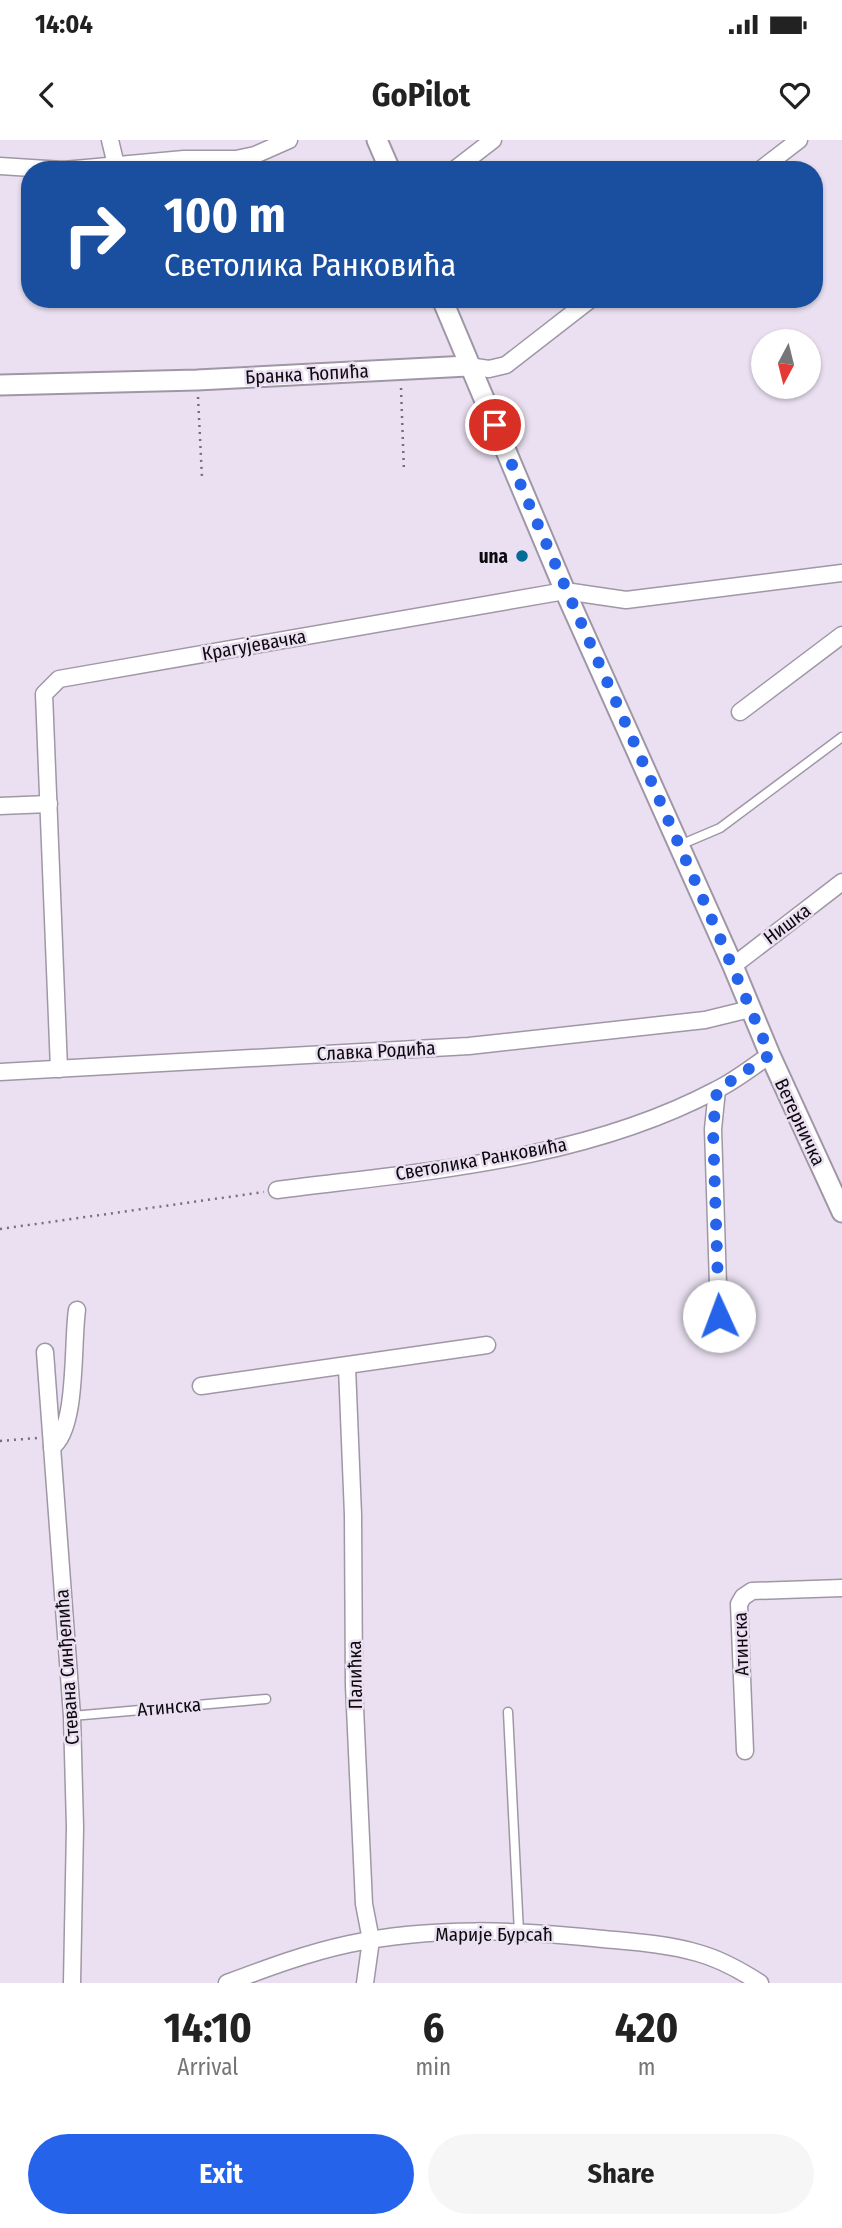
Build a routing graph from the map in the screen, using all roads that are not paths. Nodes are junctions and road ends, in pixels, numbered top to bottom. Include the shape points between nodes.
1 (110, 140) edge
2 (289, 140) edge
3 (377, 140) edge
4 (493, 140) edge
5 (799, 140) edge
6 (115, 161) edge
7 (161, 161) edge
8 (386, 161) edge
9 (466, 161) edge
10 (772, 161) edge
11 (0, 166) edge
12 (21, 167) edge
13 (445, 308) edge
14 (579, 308) edge
15 (468, 366) junction
16 (0, 385) edge
17 (842, 573) edge
18 (565, 591) junction
19 (842, 635) edge
20 (740, 712) dead end
21 (842, 737) edge
22 (49, 804) junction
23 (0, 806) edge
24 (680, 845) junction
25 (842, 882) edge
26 (733, 965) junction
27 (750, 1009) junction
28 (770, 1055) junction
29 (59, 1069) junction
30 (0, 1072) edge
31 (717, 1090) junction
32 (277, 1190) road end
33 (842, 1212) edge
34 (77, 1310) dead end
35 (719, 1316) dead end
36 (487, 1345) dead end
37 (45, 1352) dead end
38 (347, 1367) junction
39 (201, 1386) dead end
40 (51, 1442) junction
41 (842, 1588) edge
42 (266, 1699) dead end
43 (508, 1712) dead end
44 (72, 1716) junction
45 (745, 1751) dead end
46 (520, 1933) junction
47 (371, 1940) junction
48 (72, 1983) edge
49 (230, 1983) edge
50 (365, 1983) edge
51 (760, 1983) edge

1 - 6 street
2 - 7 street via 236,159
3 - 8 street
4 - 9 street
5 - 10 street
11 - 12 street
13 - 15 street, Ветерничка
14 - 15 street, Бранка Ћопића via 506,365 489,369
15 - 16 street, Бранка Ћопића
15 - 18 street, Ветерничка
17 - 18 street, Крагујевачка via 626,600
18 - 22 street, Крагујевачка via 59,679 44,694
18 - 24 street, Ветерничка
19 - 20 street
21 - 24 lane via 720,828
22 - 23 street
22 - 29 street, Крагујевачка
24 - 26 street, Ветерничка
25 - 26 street, Нишка
26 - 27 street, Ветерничка
27 - 28 street, Ветерничка
27 - 29 street, Славка Родића via 705,1020 468,1046
28 - 31 street, Светолика Ранковића
28 - 33 street, Ветерничка
29 - 30 street, Славка Родића
31 - 32 street, Светолика Ранковића via 653,1119 537,1154
31 - 35 street via 713,1129
34 - 40 street via 70,1407 64,1433 59,1442
36 - 38 street
37 - 40 street, Стевана Синђелића
38 - 39 street
38 - 47 street, Палићка via 355,1699 364,1905
40 - 44 street, Стевана Синђелића
41 - 45 street, Атинска via 752,1591 743,1597 739,1604
42 - 44 lane, Атинска
43 - 46 lane
44 - 48 street, Стевана Синђелића
46 - 47 street, Марије Бурсаћ via 450,1932
46 - 51 street, Марије Бурсаћ via 667,1946 728,1964
47 - 49 street, Марије Бурсаћ via 309,1953
47 - 50 street, Палићка

